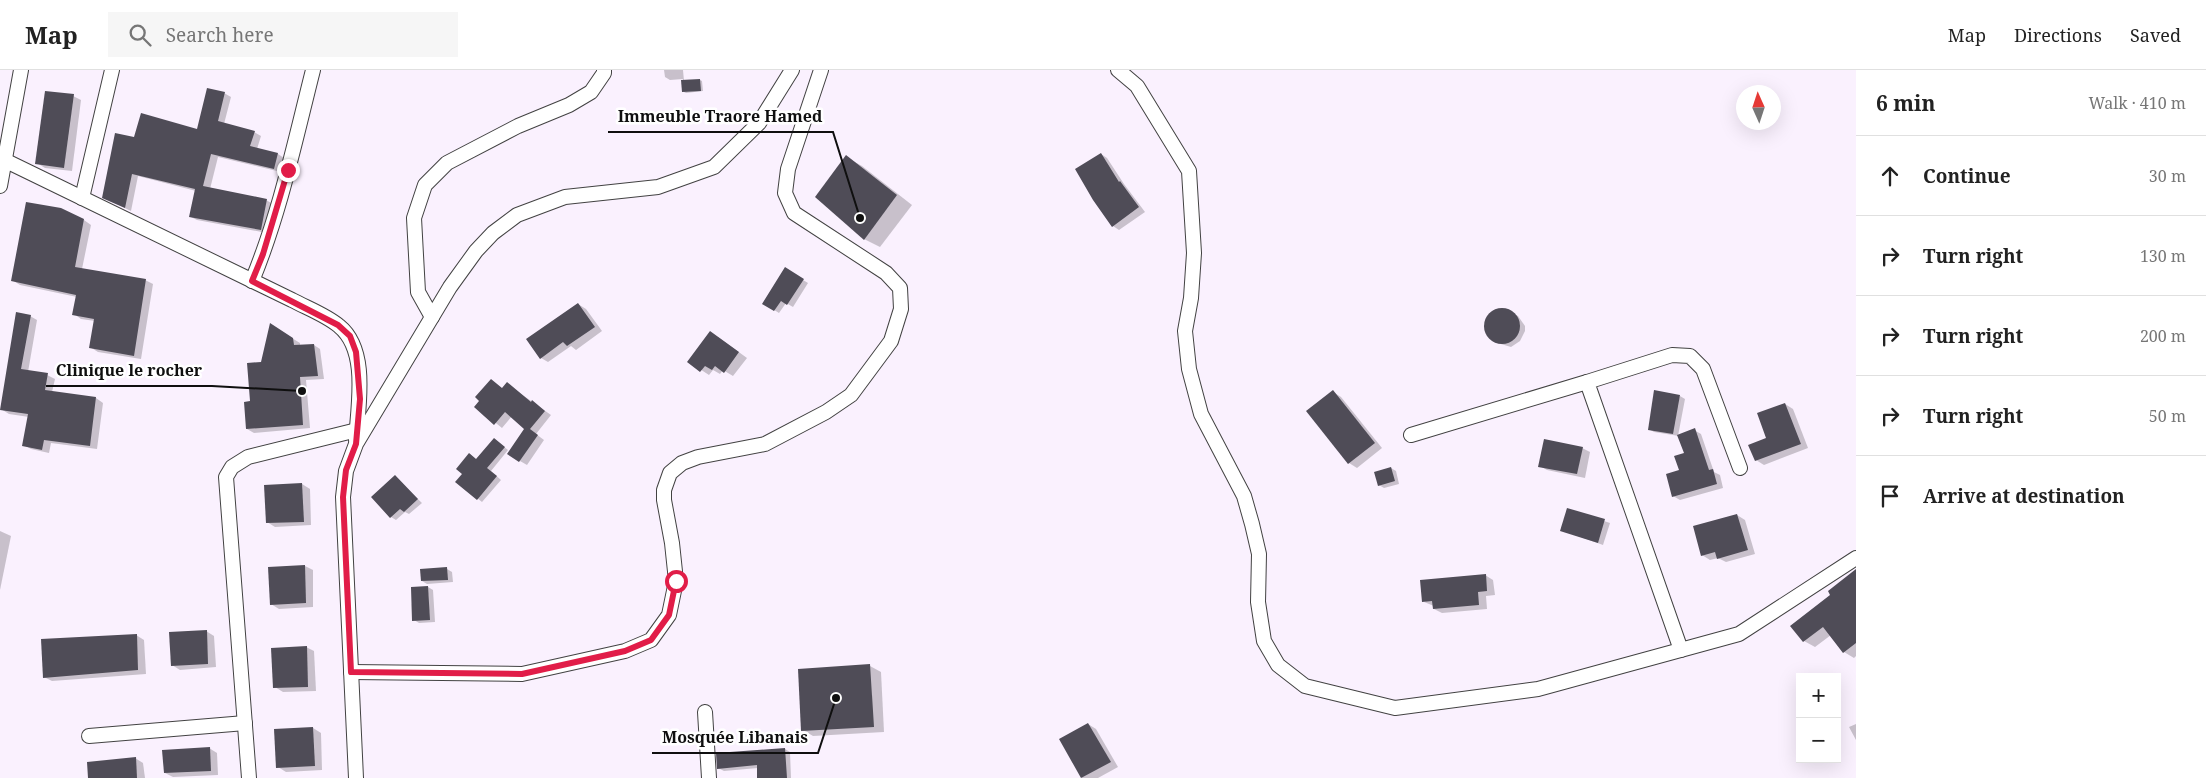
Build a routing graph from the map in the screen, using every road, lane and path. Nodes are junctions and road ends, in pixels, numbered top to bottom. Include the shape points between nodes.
1 (22, 70) edge
2 (112, 70) edge
3 (313, 70) edge
4 (604, 70) edge
5 (792, 70) edge
6 (821, 70) edge
7 (1118, 70) edge
8 (3, 159) edge
9 (0, 186) edge
10 (82, 198) junction
11 (252, 281) junction
12 (432, 317) junction
13 (1587, 382) junction
14 (1411, 435) dead end
15 (357, 437) junction
16 (1740, 468) dead end
17 (1856, 558) edge
18 (1681, 650) junction
19 (351, 672) junction
20 (705, 712) dead end
21 (245, 723) junction
22 (89, 736) dead end
23 (249, 778) edge
24 (356, 778) edge
25 (709, 778) edge

1 - 8 street
2 - 10 street
3 - 11 street via 288,170
4 - 12 street via 591,92 448,163 425,185 414,218 418,292
5 - 12 street via 759,123 714,167 658,187 565,197 517,215 476,251
6 - 19 street via 788,169 785,193 794,213 886,273 900,288 900,308 891,341 850,395 826,412 764,444 698,458 682,463 670,473 664,500 676,581 669,615 651,640 625,651 522,674
7 - 18 street via 1137,86 1189,171 1194,253 1185,331 1189,369 1201,414 1244,496 1259,554 1258,602 1264,641 1278,665 1305,686 1395,708 1538,689
8 - 9 street
8 - 10 street
10 - 11 street
11 - 15 street via 338,325 350,336 356,352 360,399
12 - 15 street
13 - 14 street
13 - 16 street via 1672,355 1690,356 1703,369
13 - 18 street
15 - 19 street via 346,470 343,497
15 - 21 street via 248,457 232,467 226,477
17 - 18 street via 1739,634
19 - 24 street
20 - 25 street
21 - 22 street
21 - 23 street

